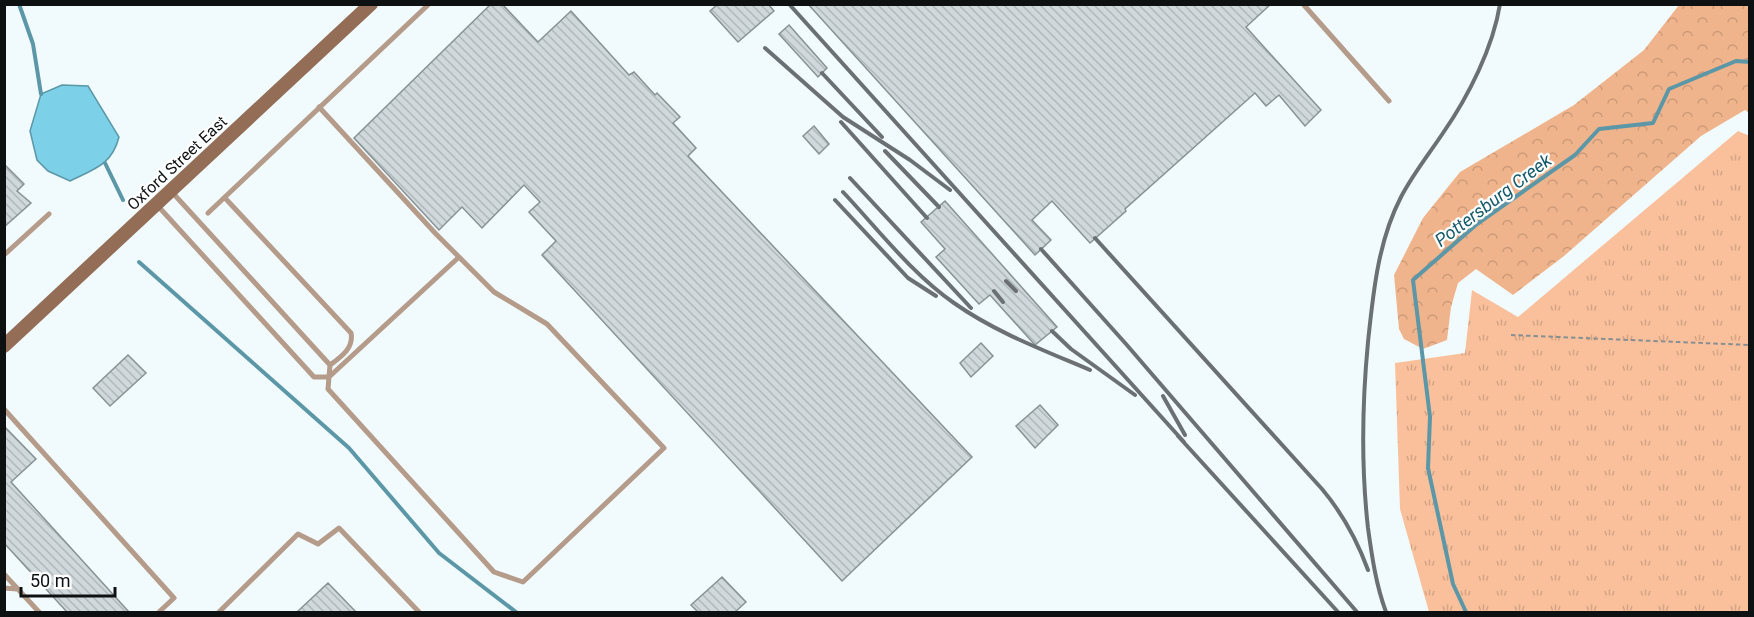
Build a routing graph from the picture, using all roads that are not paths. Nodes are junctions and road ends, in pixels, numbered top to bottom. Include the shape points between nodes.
1 (371, 4) edge
2 (429, 4) edge
3 (1303, 4) edge
4 (1389, 101) dead end
5 (319, 107) junction
6 (171, 191) junction
7 (225, 198) junction
8 (157, 205) junction
9 (208, 213) dead end
10 (49, 214) dead end
11 (4, 255) edge
12 (459, 257) junction
13 (4, 346) edge
14 (330, 365) junction
15 (329, 377) junction
16 (4, 408) edge
17 (4, 574) edge
18 (4, 588) edge
19 (17, 589) junction
20 (39, 612) edge
21 (159, 612) edge
22 (219, 612) edge
23 (419, 612) edge

1 - 6 main road, Oxford Street East
2 - 5 lane
3 - 4 lane
5 - 7 lane
5 - 12 lane
6 - 8 main road, Oxford Street East
6 - 14 lane
7 - 9 lane
7 - 14 lane via 351,333 350,348
8 - 13 main road, Oxford Street East
8 - 15 lane via 314,377
10 - 11 lane
12 - 15 lane
12 - 15 lane via 494,292 547,324 664,448 523,582 494,572 328,389
14 - 15 lane
16 - 21 lane via 174,598
17 - 19 lane
18 - 19 lane
19 - 20 lane
22 - 23 lane via 298,534 318,544 339,528

